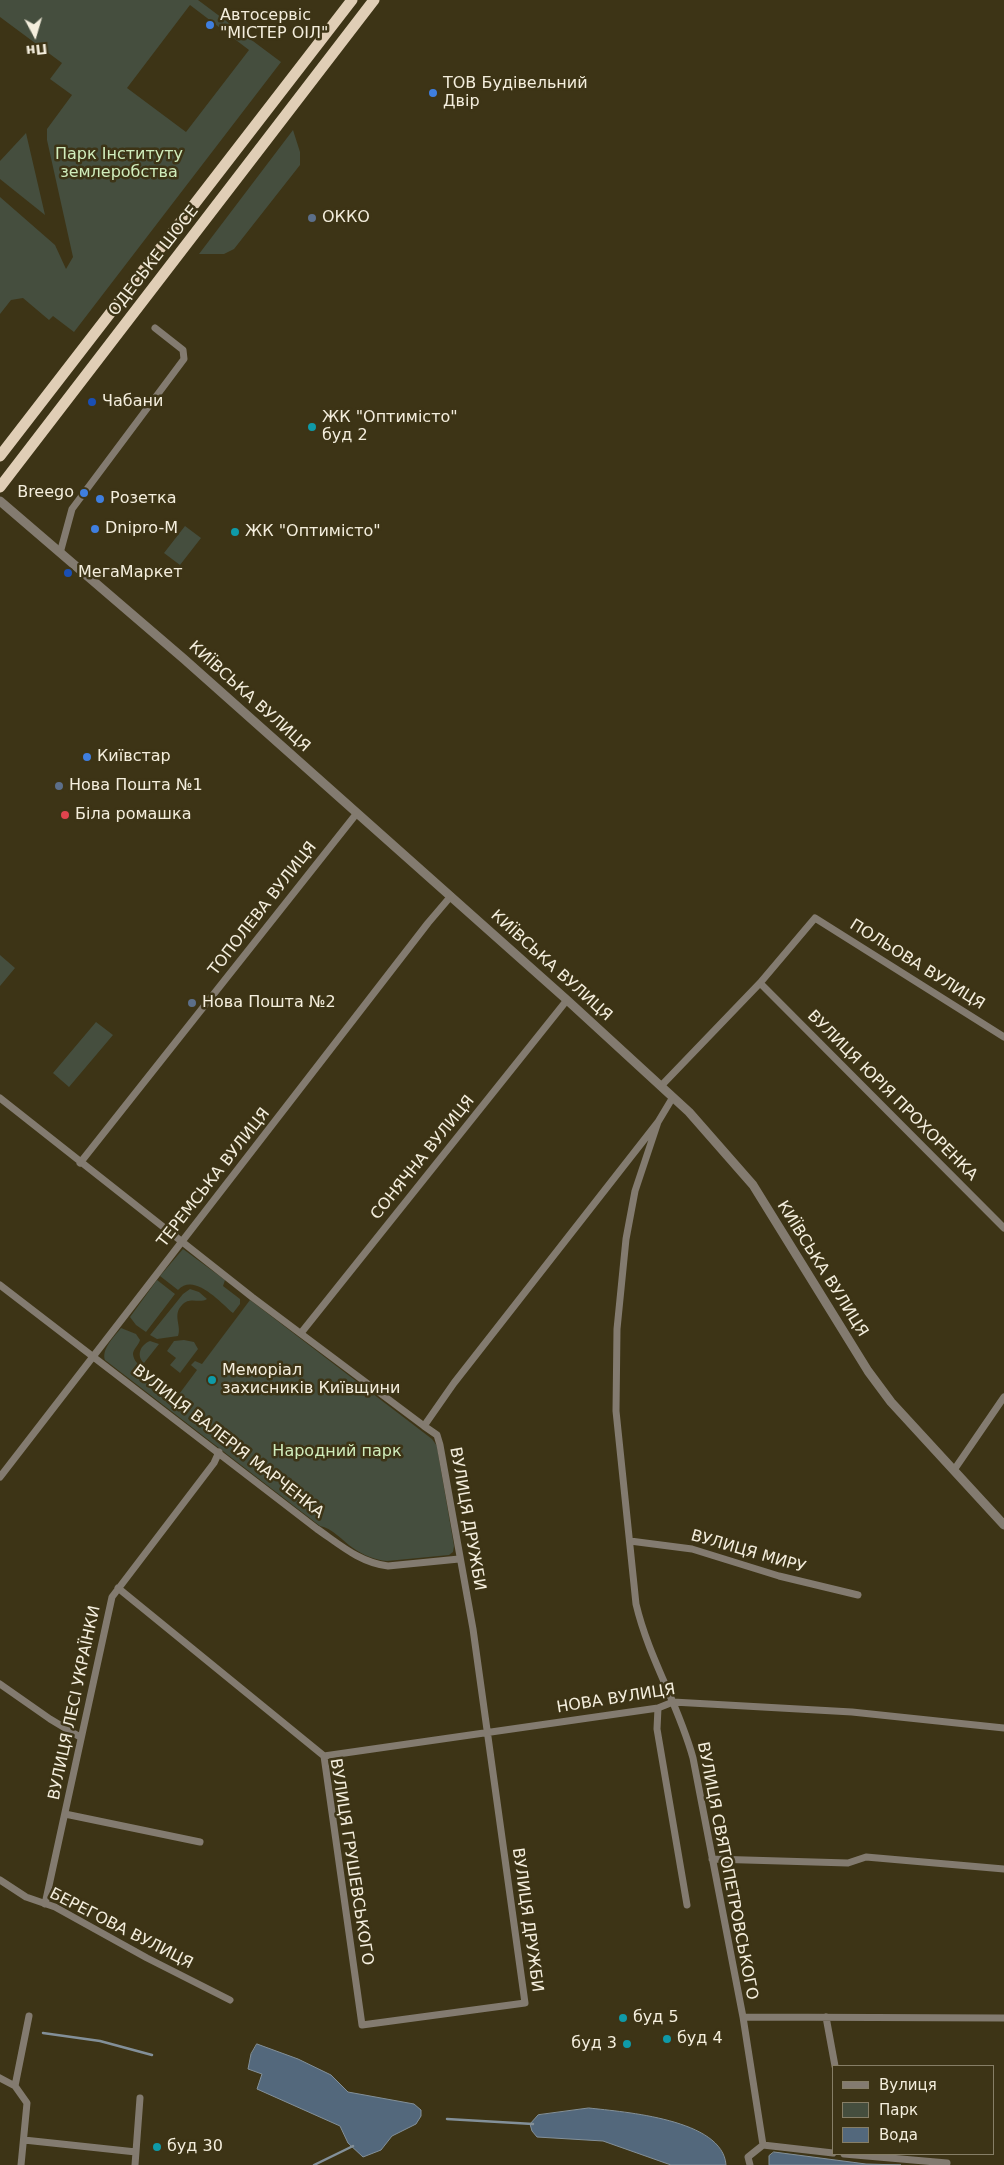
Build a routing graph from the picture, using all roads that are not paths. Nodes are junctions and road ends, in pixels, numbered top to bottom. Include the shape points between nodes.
1 (352, 0) edge
2 (374, 0) edge
3 (155, 328) dead end
4 (0, 456) edge
5 (0, 487) edge
6 (0, 501) edge
7 (60, 553) junction
8 (357, 813) junction
9 (451, 896) junction
10 (760, 983) junction
11 (567, 1000) junction
12 (1004, 1037) edge
13 (661, 1086) junction
14 (674, 1097) junction
15 (0, 1098) edge
16 (658, 1122) junction
17 (80, 1163) junction
18 (1004, 1228) edge
19 (182, 1242) junction
20 (0, 1286) edge
21 (301, 1333) junction
22 (94, 1356) junction
23 (1004, 1397) edge
24 (424, 1426) junction
25 (219, 1452) junction
26 (954, 1470) junction
27 (0, 1477) edge
28 (1004, 1525) edge
29 (630, 1541) junction
30 (459, 1559) junction
31 (118, 1588) junction
32 (858, 1595) dead end
33 (0, 1684) edge
34 (673, 1702) junction
35 (658, 1708) junction
36 (1004, 1728) edge
37 (487, 1731) junction
38 (80, 1737) junction
39 (324, 1756) junction
40 (65, 1814) junction
41 (200, 1842) dead end
42 (712, 1859) junction
43 (1004, 1869) edge
44 (0, 1880) edge
45 (45, 1904) junction
46 (687, 1905) dead end
47 (230, 2000) dead end
48 (29, 2016) dead end
49 (742, 2017) junction
50 (826, 2017) junction
51 (1004, 2018) edge
52 (362, 2025) joint
53 (835, 2065) edge
54 (0, 2079) edge
55 (15, 2086) junction
56 (140, 2098) dead end
57 (24, 2140) junction
58 (763, 2145) junction
59 (136, 2152) junction
60 (832, 2152) edge
61 (863, 2155) edge
62 (947, 2163) dead end
63 (20, 2165) edge
64 (135, 2165) edge
65 (750, 2165) edge

1 - 4 highway, ОДЕСЬКЕ ШОСЕ
2 - 5 highway, ОДЕСЬКЕ ШОСЕ
3 - 7 street via 183,350 184,359 72,509
6 - 7 street, КИЇВСЬКА ВУЛИЦЯ
7 - 8 street, КИЇВСЬКА ВУЛИЦЯ
8 - 9 street, КИЇВСЬКА ВУЛИЦЯ
8 - 17 street, ТОПОЛЕВА ВУЛИЦЯ
9 - 11 street, КИЇВСЬКА ВУЛИЦЯ
9 - 19 street, ТЕРЕМСЬКА ВУЛИЦЯ
10 - 12 street, ПОЛЬОВА ВУЛИЦЯ via 815,918
10 - 13 street
10 - 18 street, ВУЛИЦЯ ЮРІЯ ПРОХОРЕНКА
11 - 13 street, КИЇВСЬКА ВУЛИЦЯ
11 - 21 street, СОНЯЧНА ВУЛИЦЯ
13 - 14 street, КИЇВСЬКА ВУЛИЦЯ
14 - 16 street
14 - 26 street, КИЇВСЬКА ВУЛИЦЯ via 753,1185 868,1371 891,1402
15 - 17 street, ВУЛИЦЯ ДРУЖБИ
16 - 24 street
16 - 29 street, ВУЛИЦЯ СВЯТОПЕТРОВСЬКОГО via 635,1191 626,1239 617,1329 616,1410
17 - 19 street, ВУЛИЦЯ ДРУЖБИ
19 - 21 street, ВУЛИЦЯ ДРУЖБИ
19 - 22 street, ТЕРЕМСЬКА ВУЛИЦЯ
20 - 22 street, ВУЛИЦЯ ВАЛЕРІЯ МАРЧЕНКА
21 - 24 street, ВУЛИЦЯ ДРУЖБИ
22 - 25 street, ВУЛИЦЯ ВАЛЕРІЯ МАРЧЕНКА
22 - 27 street, ТЕРЕМСЬКА ВУЛИЦЯ
23 - 26 street
24 - 30 street, ВУЛИЦЯ ДРУЖБИ via 437,1435 440,1445
25 - 30 street, ВУЛИЦЯ ВАЛЕРІЯ МАРЧЕНКА via 317,1529 364,1560 388,1566
25 - 31 street, ВУЛИЦЯ ЛЕСІ УКРАЇНКИ via 214,1463
26 - 28 street, КИЇВСЬКА ВУЛИЦЯ
29 - 32 street, ВУЛИЦЯ МИРУ via 692,1548 778,1576
29 - 34 street, ВУЛИЦЯ СВЯТОПЕТРОВСЬКОГО via 636,1604 643,1632
30 - 37 street, ВУЛИЦЯ ДРУЖБИ
31 - 38 street, ВУЛИЦЯ ЛЕСІ УКРАЇНКИ via 109,1606
31 - 39 street, ВУЛИЦЯ ГРУШЕВСЬКОГО
33 - 38 street
34 - 35 street, НОВА ВУЛИЦЯ
34 - 36 street, НОВА ВУЛИЦЯ via 852,1712
34 - 42 street, ВУЛИЦЯ СВЯТОПЕТРОВСЬКОГО via 693,1758
35 - 37 street, НОВА ВУЛИЦЯ
35 - 46 street via 657,1729
37 - 39 street, НОВА ВУЛИЦЯ
37 - 52 street, ВУЛИЦЯ ДРУЖБИ via 524,2003
38 - 40 street, ВУЛИЦЯ ЛЕСІ УКРАЇНКИ
39 - 52 street, ВУЛИЦЯ ГРУШЕВСЬКОГО
40 - 41 street, ВУЛИЦЯ ЛЕСІ УКРАЇНКИ
40 - 45 street, ВУЛИЦЯ ЛЕСІ УКРАЇНКИ
42 - 43 street via 848,1864 866,1857
42 - 49 street, ВУЛИЦЯ СВЯТОПЕТРОВСЬКОГО
44 - 45 street, БЕРЕГОВА ВУЛИЦЯ via 26,1897
45 - 47 street, БЕРЕГОВА ВУЛИЦЯ
48 - 55 street
49 - 50 street, ВУЛИЦЯ СВЯТОПЕТРОВСЬКОГО
49 - 58 street, ВУЛИЦЯ СВЯТОПЕТРОВСЬКОГО
50 - 51 street, ВУЛИЦЯ СВЯТОПЕТРОВСЬКОГО
50 - 53 street
54 - 55 street
55 - 57 street via 27,2103
56 - 59 street
57 - 59 street
57 - 63 street
58 - 60 street
58 - 65 street via 748,2157
59 - 64 street
61 - 62 street

